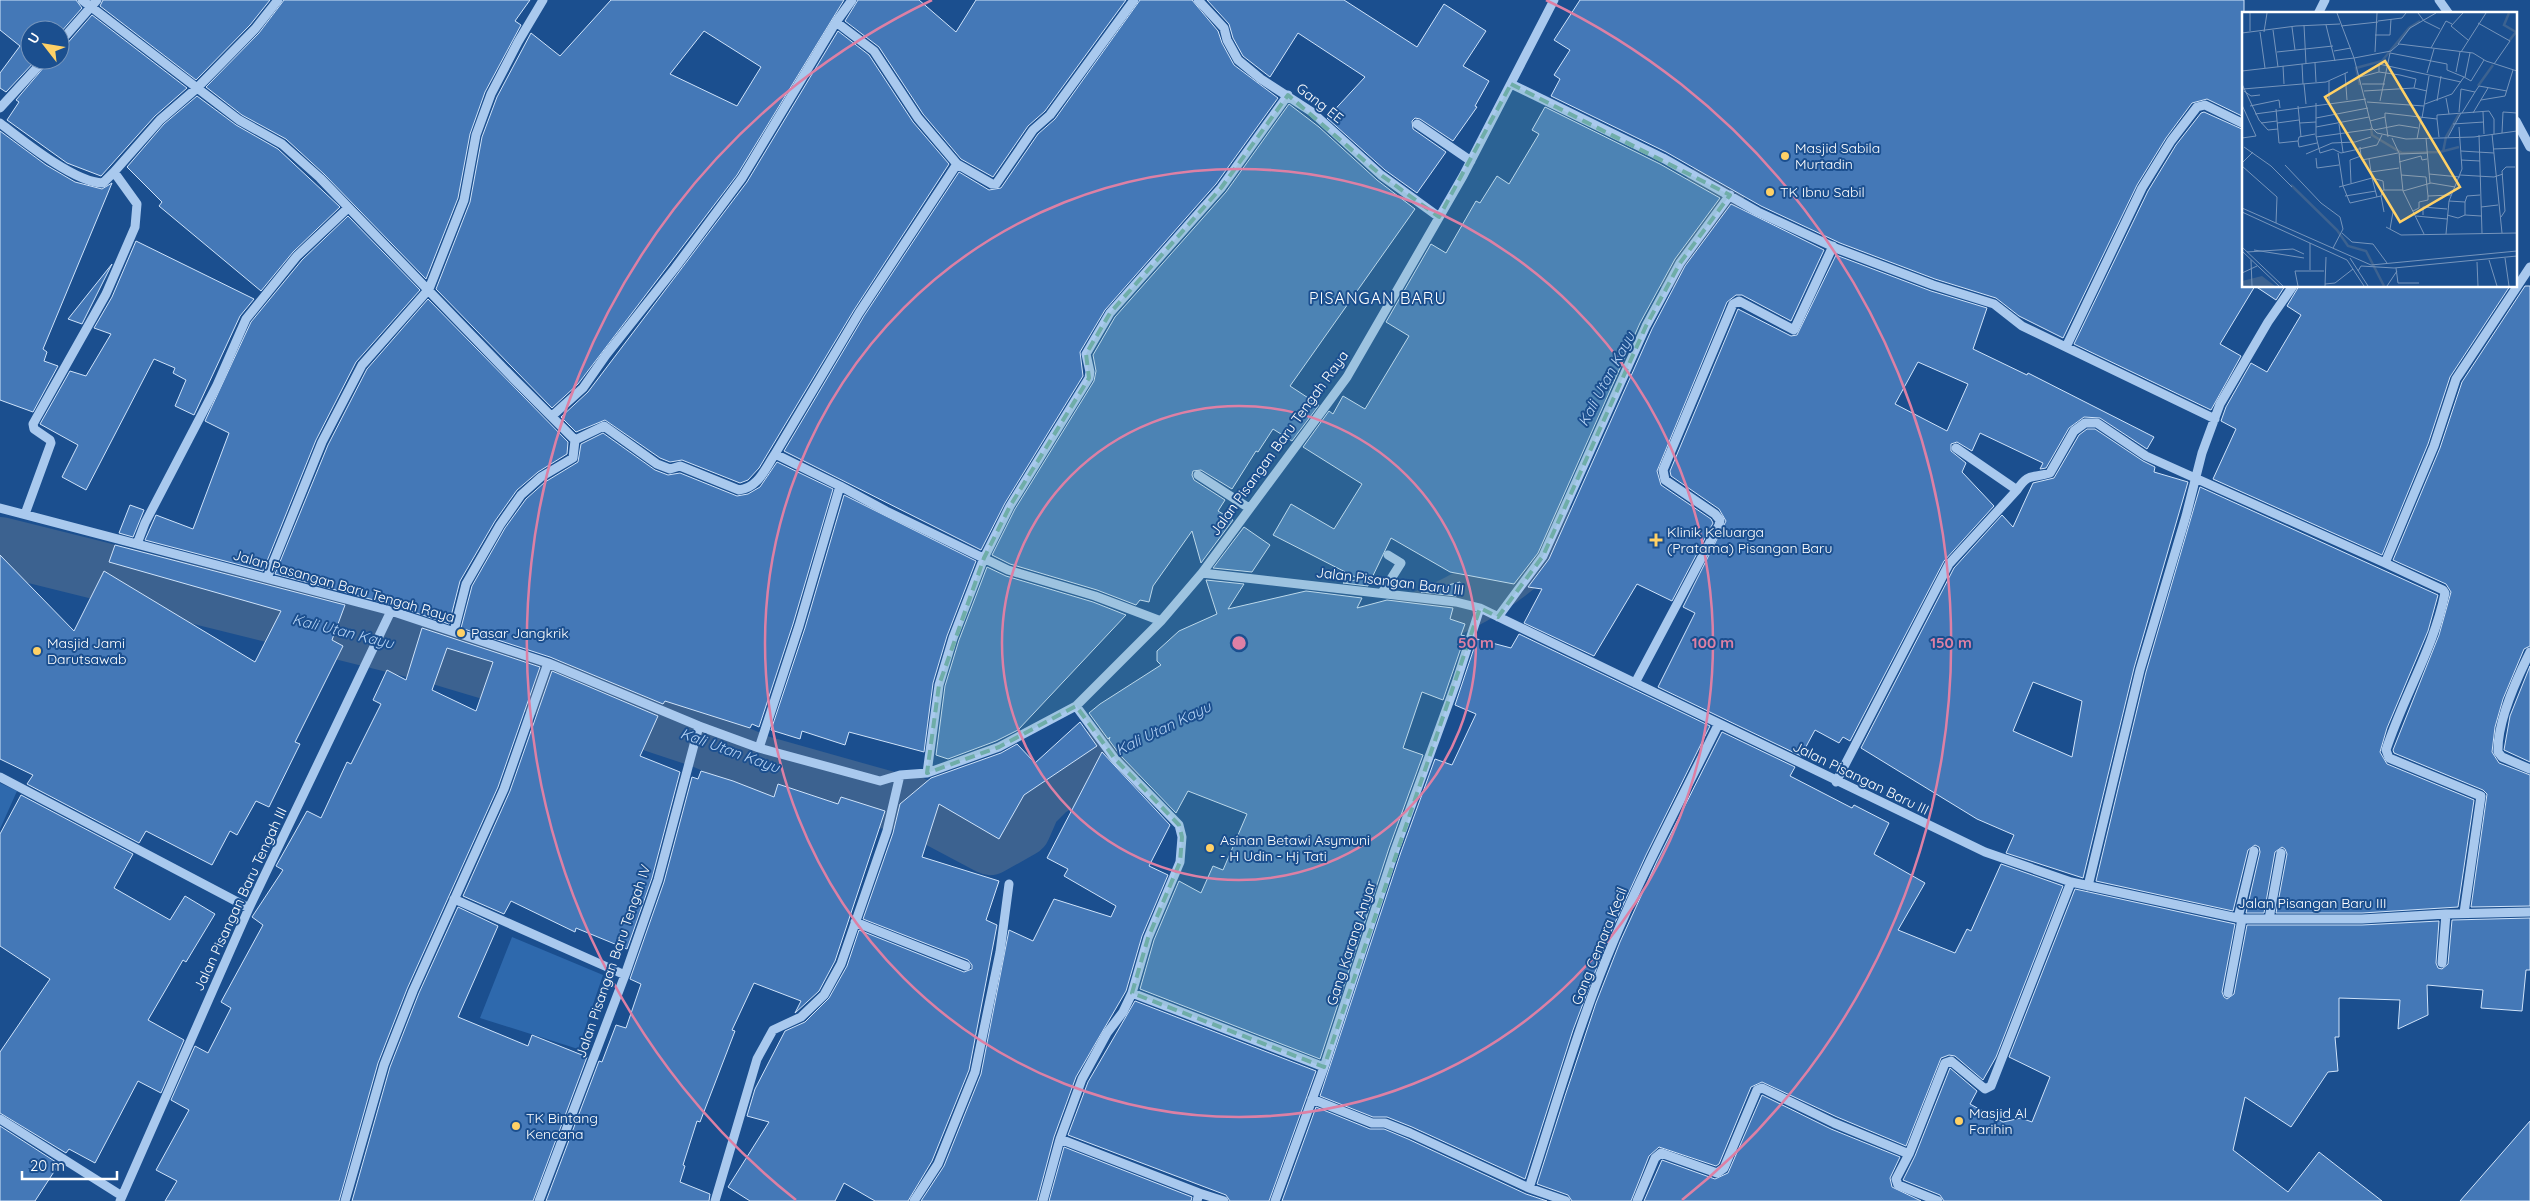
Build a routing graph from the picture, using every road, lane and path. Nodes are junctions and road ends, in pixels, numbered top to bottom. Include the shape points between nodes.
1 (82, 0) edge
2 (278, 0) edge
3 (543, 0) edge
4 (852, 0) edge
5 (1134, 0) edge
6 (1198, 0) edge
7 (1554, 0) edge
8 (2325, 0) edge
9 (2439, 0) edge
10 (94, 4) edge
11 (2319, 12) edge
12 (2448, 12) edge
13 (836, 22) junction
14 (70, 31) edge
15 (35, 70) edge
16 (1511, 84) junction
17 (197, 88) junction
18 (1288, 95) junction
19 (0, 108) edge
20 (0, 123) edge
21 (2242, 123) edge
22 (1417, 124) dead end
23 (2518, 125) edge
24 (2530, 148) edge
25 (1471, 160) junction
26 (957, 164) junction
27 (114, 172) junction
28 (1730, 195) junction
29 (348, 208) junction
30 (1440, 217) junction
31 (1833, 246) junction
32 (2530, 267) edge
33 (2518, 285) edge
34 (2292, 288) edge
35 (2516, 288) edge
36 (429, 289) junction
37 (2066, 347) junction
38 (552, 416) junction
39 (2215, 419) junction
40 (576, 440) junction
41 (1956, 448) dead end
42 (775, 454) junction
43 (1198, 475) dead end
44 (2195, 480) junction
45 (840, 486) junction
46 (2017, 490) junction
47 (0, 508) edge
48 (1249, 508) junction
49 (25, 514) junction
50 (137, 544) junction
51 (1388, 555) dead end
52 (984, 558) junction
53 (2385, 563) junction
54 (1202, 573) junction
55 (266, 578) junction
56 (1382, 593) junction
57 (1480, 608) junction
58 (391, 611) junction
59 (1498, 617) junction
60 (1161, 621) junction
61 (454, 631) junction
62 (2530, 652) edge
63 (548, 663) junction
64 (1636, 683) junction
65 (1076, 706) junction
66 (1718, 724) junction
67 (697, 734) junction
68 (759, 748) junction
69 (2530, 769) edge
70 (927, 773) junction
71 (900, 775) junction
72 (0, 777) edge
73 (1836, 782) junction
74 (2254, 851) dead end
75 (2281, 853) dead end
76 (2072, 882) junction
77 (1009, 884) dead end
78 (2088, 886) junction
79 (454, 899) junction
80 (248, 908) junction
81 (2530, 912) edge
82 (2464, 913) junction
83 (2446, 914) junction
84 (2240, 919) junction
85 (2269, 919) junction
86 (855, 922) junction
87 (2442, 963) dead end
88 (966, 966) dead end
89 (625, 975) junction
90 (1132, 993) junction
91 (2228, 993) dead end
92 (1324, 1067) junction
93 (1312, 1099) junction
94 (0, 1119) edge
95 (1060, 1139) junction
96 (1909, 1154) junction
97 (1529, 1188) junction
98 (1198, 1197) edge
99 (121, 1198) edge
100 (345, 1201) edge
101 (539, 1201) edge
102 (715, 1201) edge
103 (914, 1201) edge
104 (1043, 1201) edge
105 (1224, 1201) edge
106 (1275, 1201) edge
107 (1566, 1201) edge
108 (1637, 1201) edge
109 (1938, 1201) edge

1 - 10 street
2 - 17 street via 255,29
3 - 36 street via 491,94 476,135 464,200
4 - 13 street
5 - 26 street via 1050,115 1033,130 996,184
6 - 18 street, Gang EE via 1224,28 1238,60 1260,79
7 - 16 street, Jalan Pisangan Baru Tengah Raya
8 - 11 street
9 - 12 street
10 - 14 street
10 - 17 street
13 - 26 street via 874,51 918,118
13 - 38 street via 742,178 583,388
15 - 19 street
16 - 25 street, Jalan Pisangan Baru Tengah Raya
16 - 28 street via 1663,158
17 - 27 street via 160,120
17 - 29 street via 239,120 282,144
18 - 30 street, Gang EE via 1332,129 1381,175
18 - 52 street via 1221,188 1110,313 1086,354 1089,378 1010,506
20 - 27 street via 75,173 103,183
21 - 37 street via 2205,105 2197,107 2142,188
22 - 25 street
23 - 24 street
25 - 30 street, Jalan Pisangan Baru Tengah Raya
26 - 42 street via 859,313
27 - 49 street via 137,204 136,227 106,294 34,424 34,429 50,443
28 - 31 street via 1758,212
28 - 59 street via 1680,263 1646,326 1543,556
29 - 36 street
29 - 50 street via 296,256 246,319 217,385
30 - 48 street, Jalan Pisangan Baru Tengah Raya via 1347,376
31 - 37 street via 1933,285 1994,304 2018,323
31 - 64 street via 1794,330 1739,301 1733,304 1663,470 1666,480 1716,514 1719,525
32 - 33 street
34 - 39 street via 2220,404
35 - 53 street via 2456,379 2434,446
36 - 38 street
36 - 55 street via 362,365 322,442
37 - 39 street
38 - 40 street
39 - 44 street
40 - 42 street via 604,426 657,464 670,468 680,466 739,490 749,489 757,481
40 - 61 street via 573,458 540,477 521,495 500,525 466,584
41 - 46 street
42 - 45 street
43 - 48 street
44 - 46 street via 2146,456 2097,423 2085,423 2074,431 2050,473 2028,477
44 - 53 street
44 - 78 street via 2140,670
45 - 52 street
45 - 68 street
46 - 73 street via 1949,564
47 - 49 street, Jalan Pasangan Baru Tengah Raya
48 - 54 street, Jalan Pisangan Baru Tengah Raya
49 - 50 street, Jalan Pasangan Baru Tengah Raya
50 - 55 street, Jalan Pasangan Baru Tengah Raya
51 - 56 street via 1401,564
52 - 60 street via 1008,570 1095,596
52 - 70 street via 953,638 939,685
53 - 82 street via 2444,590 2445,594 2426,655 2395,722 2386,750 2390,758 2481,796
54 - 56 street, Jalan Pisangan Baru III
54 - 60 street, Jalan Pisangan Baru Tengah Raya
55 - 58 street, Jalan Pasangan Baru Tengah Raya
56 - 57 street, Jalan Pisangan Baru III
57 - 59 street, Jalan Pisangan Baru III
57 - 92 street, Gang Karang Anyar via 1395,850
58 - 61 street, Jalan Pasangan Baru Tengah Raya
58 - 80 street, Jalan Pisangan Baru Tengah III
59 - 64 street, Jalan Pisangan Baru III
60 - 65 street, Jalan Pisangan Baru Tengah Raya
61 - 63 street, Jalan Pasangan Baru Tengah Raya
62 - 69 street via 2502,724 2498,752 2502,757
63 - 67 street, Jalan Pasangan Baru Tengah Raya
63 - 79 street via 504,789
64 - 66 street, Jalan Pisangan Baru III
65 - 70 street, Jalan Pisangan Baru Tengah Raya via 999,747
65 - 90 street via 1112,755 1179,825 1182,837 1180,862 1148,938
66 - 73 street, Jalan Pisangan Baru III
66 - 97 street, Gang Cemara Kecil via 1671,815 1614,940 1580,1030
67 - 68 street, Jalan Pasangan Baru Tengah Raya
67 - 89 street, Jalan Pisangan Baru Tengah IV via 658,880
68 - 71 street, Jalan Pasangan Baru Tengah Raya via 880,781
70 - 71 street, Jalan Pisangan Baru Tengah Raya
71 - 86 street via 888,831
72 - 80 street
73 - 76 street, Jalan Pisangan Baru III via 1985,852
74 - 84 street
75 - 85 street
76 - 78 street, Jalan Pisangan Baru III
76 - 96 street via 1991,1086 1985,1089 1951,1061 1945,1063
77 - 103 street via 1000,952 975,1072 938,1164
78 - 84 street, Jalan Pisangan Baru III
79 - 89 street
79 - 100 street via 384,1065
80 - 99 street, Jalan Pisangan Baru Tengah III
81 - 82 street, Jalan Pisangan Baru III
82 - 83 street, Jalan Pisangan Baru III
83 - 85 street, Jalan Pisangan Baru III via 2362,919
83 - 87 street
84 - 85 street, Jalan Pisangan Baru III
84 - 91 street
86 - 88 street
86 - 102 street via 841,964 824,995 802,1017 773,1030 757,1059
89 - 101 street, Jalan Pisangan Baru Tengah IV
90 - 92 street
90 - 95 street via 1082,1079
92 - 93 street, Gang Karang Anyar
93 - 97 street via 1372,1123 1385,1123 1410,1133
93 - 106 street, Gang Karang Anyar
94 - 99 street
95 - 98 street
95 - 104 street
96 - 108 street via 1762,1088 1757,1090 1745,1115 1724,1168 1717,1173 1661,1153 1654,1158
96 - 109 street via 1896,1179 1898,1185
97 - 107 street
98 - 105 street

